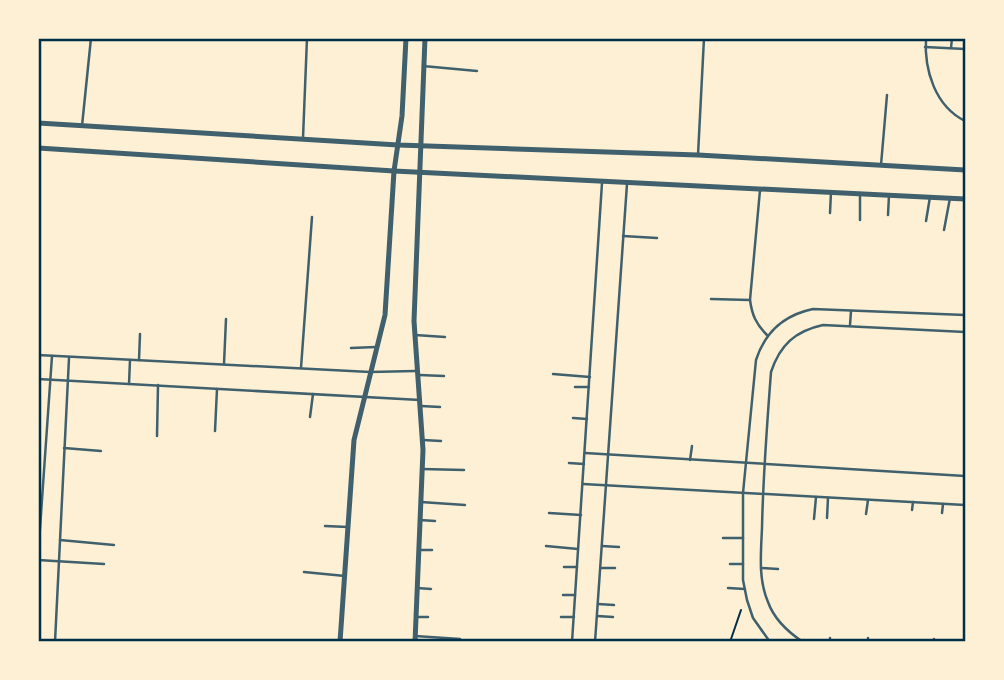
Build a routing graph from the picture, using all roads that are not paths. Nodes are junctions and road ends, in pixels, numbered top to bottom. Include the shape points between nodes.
1 (92, 38) edge
2 (307, 38) edge
3 (406, 38) edge
4 (425, 38) edge
5 (704, 38) edge
6 (926, 38) edge
7 (952, 38) edge
8 (925, 47) junction
9 (951, 48) junction
10 (965, 49) edge
11 (423, 66) junction
12 (477, 71) dead end
13 (887, 95) dead end
14 (965, 121) edge
15 (38, 123) edge
16 (82, 126) junction
17 (303, 138) junction
18 (398, 145) junction
19 (420, 145) junction
20 (38, 148) edge
21 (698, 155) junction
22 (881, 166) junction
23 (965, 170) edge
24 (394, 171) junction
25 (419, 172) junction
26 (603, 180) junction
27 (627, 181) junction
28 (760, 188) junction
29 (831, 192) junction
30 (860, 193) junction
31 (888, 195) junction
32 (930, 197) junction
33 (950, 198) junction
34 (965, 199) edge
35 (831, 213) dead end
36 (888, 215) dead end
37 (312, 217) dead end
38 (860, 220) dead end
39 (926, 221) dead end
40 (944, 230) dead end
41 (623, 236) junction
42 (657, 238) dead end
43 (711, 299) dead end
44 (750, 300) junction
45 (850, 311) junction
46 (965, 315) edge
47 (226, 319) dead end
48 (850, 326) junction
49 (965, 332) edge
50 (141, 334) dead end
51 (415, 335) junction
52 (767, 335) junction
53 (445, 337) dead end
54 (376, 347) junction
55 (351, 348) dead end
56 (38, 355) edge
57 (52, 356) junction
58 (69, 357) junction
59 (130, 360) junction
60 (139, 360) junction
61 (224, 364) junction
62 (301, 368) junction
63 (370, 372) junction
64 (419, 373) junction
65 (553, 374) dead end
66 (444, 376) dead end
67 (590, 377) junction
68 (38, 379) edge
69 (51, 380) junction
70 (67, 381) junction
71 (129, 384) junction
72 (158, 385) junction
73 (575, 387) dead end
74 (589, 387) junction
75 (216, 388) junction
76 (313, 394) junction
77 (363, 397) junction
78 (421, 403) junction
79 (440, 407) dead end
80 (310, 417) dead end
81 (573, 418) dead end
82 (587, 419) junction
83 (215, 431) dead end
84 (157, 436) dead end
85 (423, 440) junction
86 (441, 441) dead end
87 (692, 446) dead end
88 (64, 448) junction
89 (101, 452) dead end
90 (585, 453) junction
91 (608, 455) junction
92 (690, 460) junction
93 (569, 463) dead end
94 (745, 463) junction
95 (584, 464) junction
96 (765, 464) junction
97 (422, 469) junction
98 (464, 470) dead end
99 (965, 477) edge
100 (583, 484) junction
101 (606, 485) junction
102 (743, 493) junction
103 (762, 494) junction
104 (816, 497) junction
105 (828, 498) junction
106 (868, 500) junction
107 (421, 502) junction
108 (913, 502) junction
109 (943, 504) junction
110 (466, 505) dead end
111 (965, 505) edge
112 (912, 510) dead end
113 (549, 513) dead end
114 (942, 513) dead end
115 (866, 514) dead end
116 (581, 515) junction
117 (827, 518) dead end
118 (814, 519) dead end
119 (420, 520) junction
120 (435, 521) dead end
121 (325, 526) dead end
122 (39, 527) edge
123 (348, 527) junction
124 (723, 538) dead end
125 (743, 538) junction
126 (60, 540) junction
127 (114, 545) dead end
128 (546, 546) dead end
129 (602, 546) junction
130 (619, 547) dead end
131 (578, 549) junction
132 (419, 550) junction
133 (432, 550) dead end
134 (38, 559) edge
135 (59, 561) junction
136 (104, 564) dead end
137 (730, 564) dead end
138 (743, 564) junction
139 (564, 567) dead end
140 (577, 567) junction
141 (601, 568) junction
142 (615, 568) dead end
143 (761, 568) junction
144 (778, 569) dead end
145 (304, 572) dead end
146 (345, 576) junction
147 (417, 588) junction
148 (728, 588) dead end
149 (431, 589) dead end
150 (745, 589) junction
151 (563, 595) dead end
152 (575, 595) junction
153 (598, 604) junction
154 (614, 605) dead end
155 (597, 616) junction
156 (416, 617) junction
157 (428, 617) dead end
158 (561, 617) dead end
159 (574, 617) junction
160 (613, 617) dead end
161 (415, 639) edge
162 (460, 639) dead end
163 (55, 642) edge
164 (340, 642) edge
165 (572, 642) edge
166 (596, 642) edge
167 (770, 642) edge
168 (803, 642) edge

1 - 16 lane
2 - 17 lane
3 - 18 street
4 - 11 street
5 - 21 lane
6 - 8 lane
7 - 9 lane
8 - 9 lane
8 - 14 lane via 928,74 939,98
9 - 10 lane
11 - 12 lane
11 - 19 street
13 - 22 lane
15 - 16 street
16 - 17 street
17 - 18 street
18 - 19 street
18 - 24 street
19 - 21 street
19 - 25 street
20 - 24 street
21 - 22 street
22 - 23 street
24 - 25 street
24 - 54 street via 385,315
25 - 26 street
25 - 51 street
26 - 27 street
26 - 67 lane
27 - 28 street
27 - 41 lane
28 - 29 street
28 - 44 lane
29 - 30 street
29 - 35 lane
30 - 31 street
30 - 38 lane
31 - 32 street
31 - 36 lane
32 - 33 street
32 - 39 lane
33 - 34 street
33 - 40 lane
37 - 62 lane
41 - 42 lane
41 - 91 lane
43 - 44 lane
44 - 52 lane via 758,326
45 - 46 lane
45 - 48 lane
45 - 52 lane via 800,312
47 - 61 lane
48 - 49 lane
48 - 96 lane via 808,328 784,345 771,372
50 - 60 lane
51 - 53 lane
51 - 64 street
52 - 94 lane via 756,360
54 - 55 lane
54 - 63 street
56 - 57 lane
57 - 58 lane
57 - 69 lane
58 - 59 lane
58 - 70 lane
59 - 60 lane
59 - 71 lane
60 - 61 lane
61 - 62 lane
62 - 63 lane
63 - 64 lane
63 - 77 street
64 - 66 lane
64 - 78 street
65 - 67 lane
67 - 74 lane
68 - 69 lane
69 - 70 lane
69 - 122 lane
70 - 71 lane
70 - 88 lane
71 - 72 lane
72 - 75 lane
72 - 84 lane
73 - 74 lane
74 - 82 lane
75 - 76 lane
75 - 83 lane
76 - 77 lane
76 - 80 lane
77 - 78 lane
77 - 123 street via 354,440
78 - 79 lane
78 - 85 street
81 - 82 lane
82 - 90 lane
85 - 86 lane
85 - 97 street
87 - 92 lane
88 - 89 lane
88 - 126 lane
90 - 91 lane
90 - 95 lane
91 - 92 lane
91 - 101 lane
92 - 94 lane
93 - 95 lane
94 - 96 lane
94 - 102 lane
95 - 100 lane
96 - 99 lane
96 - 103 lane
97 - 98 lane
97 - 107 street
100 - 101 lane
100 - 116 lane
101 - 102 lane
101 - 129 lane
102 - 103 lane
102 - 125 lane
103 - 104 lane
103 - 143 lane
104 - 105 lane
104 - 118 lane
105 - 106 lane
105 - 117 lane
106 - 108 lane
106 - 115 lane
107 - 110 lane
107 - 119 street
108 - 109 lane
108 - 112 lane
109 - 111 lane
109 - 114 lane
113 - 116 lane
116 - 131 lane
119 - 120 lane
119 - 132 street
121 - 123 lane
122 - 134 lane
123 - 146 street
124 - 125 lane
125 - 138 lane
126 - 127 lane
126 - 135 lane
128 - 131 lane
129 - 130 lane
129 - 141 lane
131 - 140 lane
132 - 133 lane
132 - 147 street
134 - 135 lane
135 - 136 lane
135 - 163 lane
137 - 138 lane
138 - 150 lane
139 - 140 lane
140 - 152 lane
141 - 142 lane
141 - 153 lane
143 - 144 lane
143 - 168 lane via 768,604
145 - 146 lane
146 - 164 street
147 - 149 lane
147 - 156 street
148 - 150 lane
150 - 167 lane via 754,618
151 - 152 lane
152 - 159 lane
153 - 154 lane
153 - 155 lane
155 - 160 lane
155 - 166 lane
156 - 157 lane
156 - 161 street
158 - 159 lane
159 - 165 lane
161 - 162 lane

